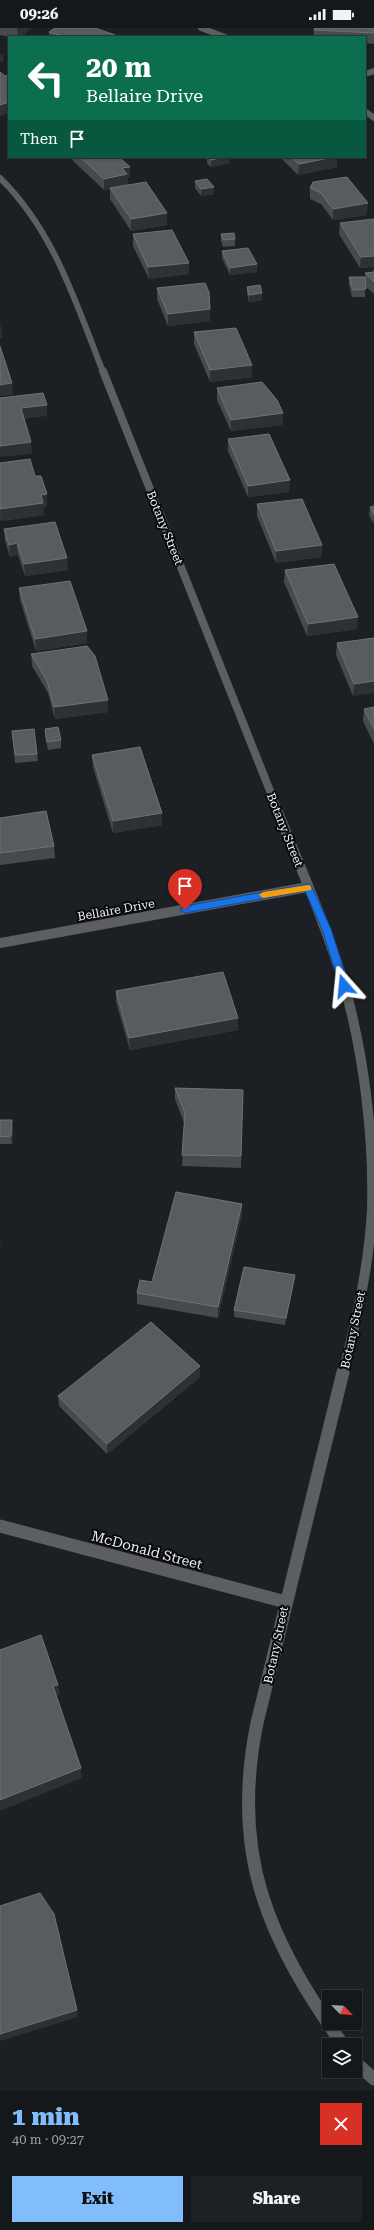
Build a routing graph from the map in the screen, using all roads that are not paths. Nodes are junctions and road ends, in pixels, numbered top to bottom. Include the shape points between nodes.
1 (201, 28) edge
2 (222, 36) edge
3 (366, 112) edge
4 (374, 118) edge
5 (0, 178) edge
6 (308, 887) junction
7 (0, 943) edge
8 (0, 1526) edge
9 (286, 1602) junction
10 (338, 2038) edge
11 (362, 2068) edge
12 (374, 2079) edge

1 - 2 street
3 - 4 street
5 - 6 street, Botany Street via 26,206 60,263
6 - 7 street, Bellaire Drive
6 - 9 street, Botany Street via 326,929 354,1014 370,1117 372,1210 360,1308
8 - 9 street, McDonald Street
9 - 10 street, Botany Street via 250,1765 248,1805 251,1846 259,1887 273,1929 306,1993
11 - 12 street

